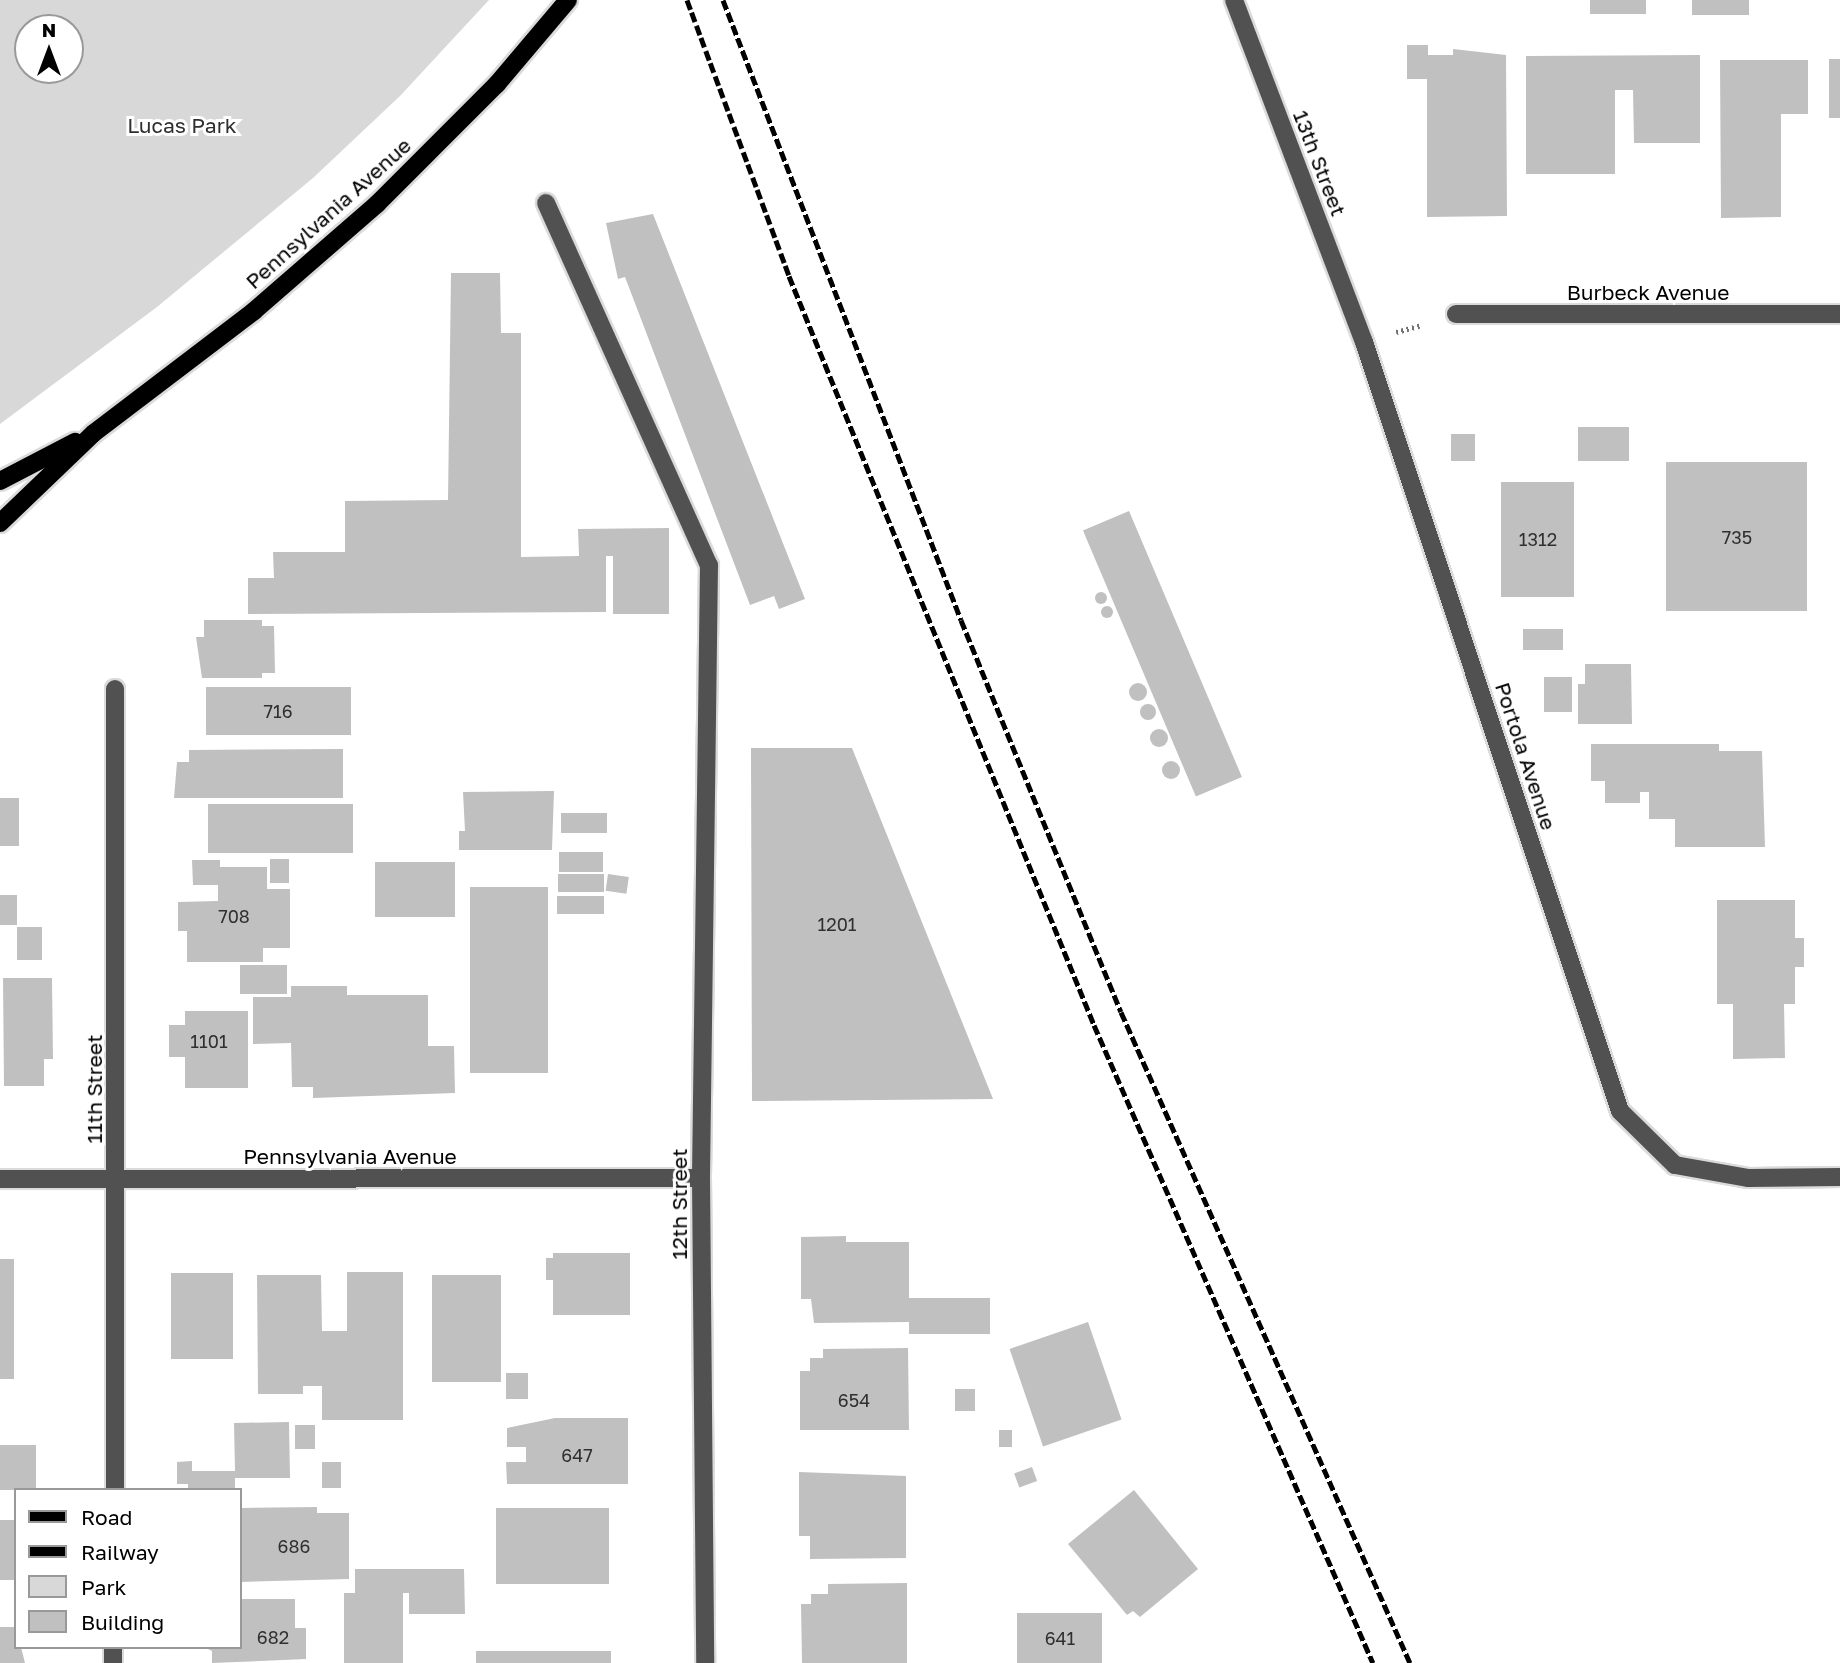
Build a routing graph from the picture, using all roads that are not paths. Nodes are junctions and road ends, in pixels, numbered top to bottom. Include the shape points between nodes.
1 (568, 0) edge
2 (1234, 0) edge
3 (546, 203) dead end
4 (1456, 314) road end
5 (1840, 314) edge
6 (1364, 342) joint
7 (94, 433) junction
8 (0, 481) edge
9 (0, 523) edge
10 (115, 689) dead end
11 (1840, 1177) edge
12 (701, 1178) junction
13 (0, 1179) edge
14 (117, 1179) junction
15 (115, 1488) edge
16 (705, 1663) edge

1 - 7 main road, Pennsylvania Avenue via 497,84 377,204 254,311
2 - 6 street, 13th Street
3 - 12 street, 12th Street via 709,565
4 - 5 street, Burbeck Avenue
6 - 11 street, Portola Avenue via 1620,1111 1675,1165 1749,1178
7 - 8 main road, Pennsylvania Avenue
7 - 9 main road, Pennsylvania Avenue
10 - 14 street, 11th Street
12 - 14 street, Pennsylvania Avenue
12 - 16 street, 12th Street
13 - 14 street, Pennsylvania Avenue
14 - 15 street, 11th Street

